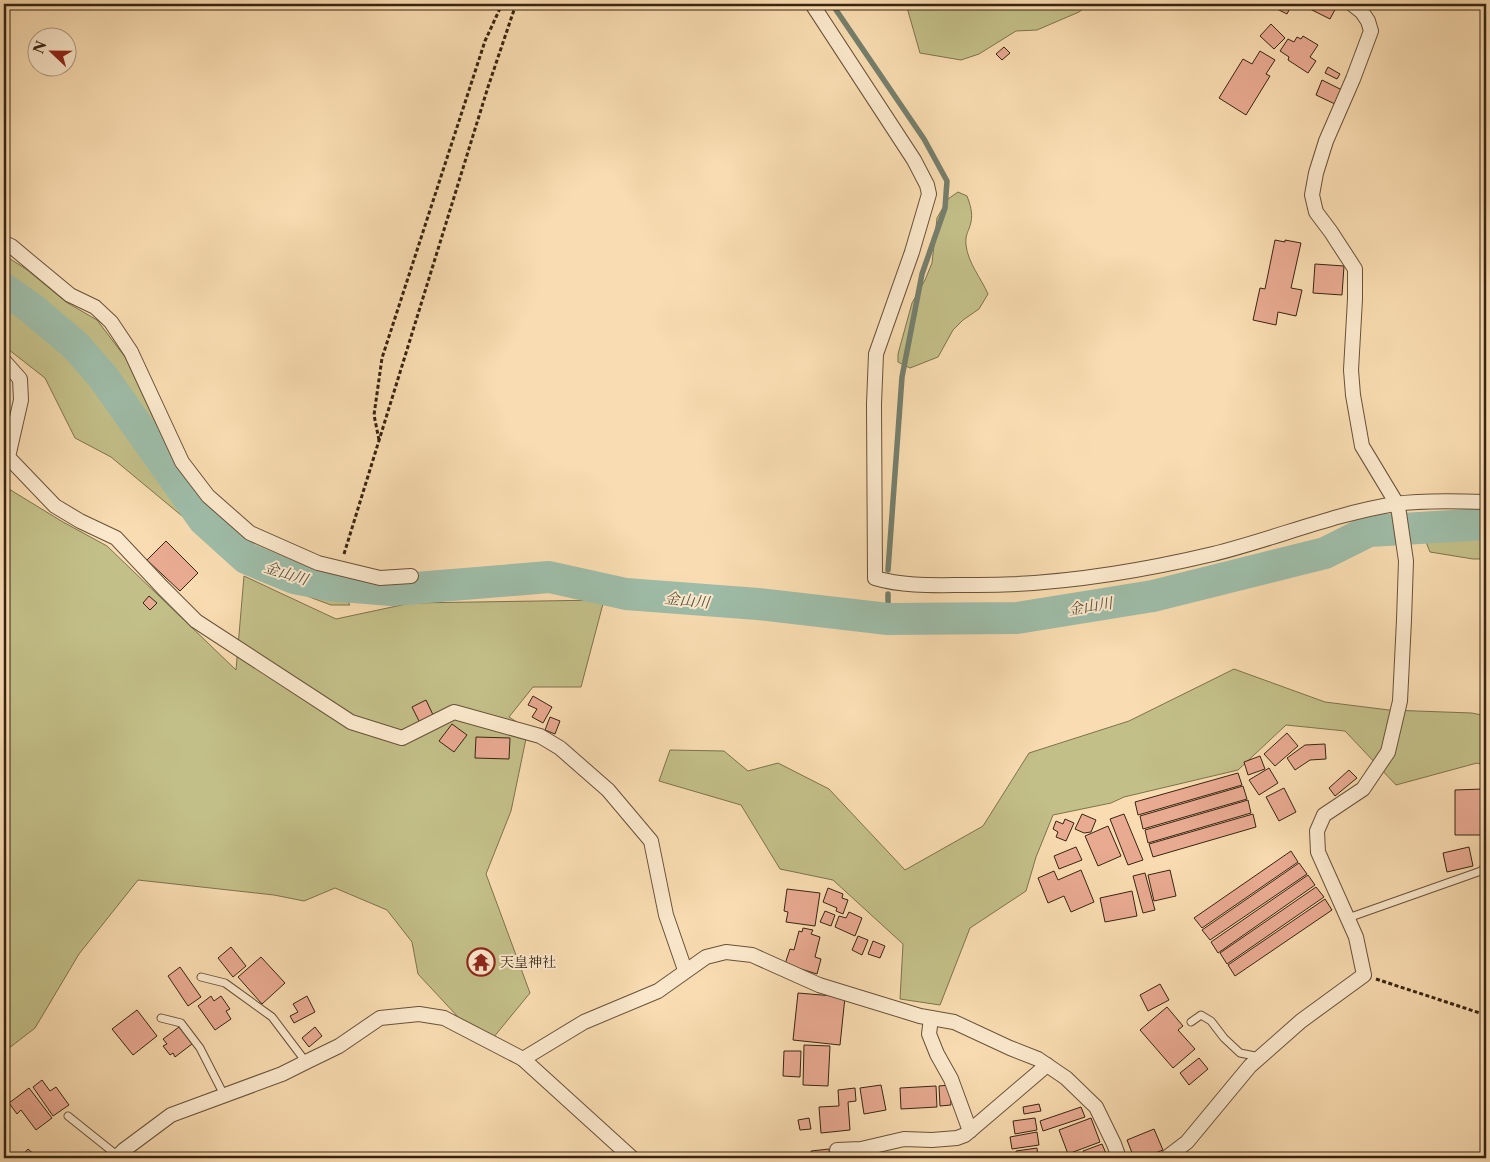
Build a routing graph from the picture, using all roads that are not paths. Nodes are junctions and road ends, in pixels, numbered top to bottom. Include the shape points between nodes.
1 (812, 4) edge
2 (1352, 4) edge
3 (4, 243) edge
4 (4, 361) edge
5 (1486, 502) edge
6 (1398, 509) junction
7 (412, 576) dead end
8 (1486, 866) edge
9 (1348, 918) junction
10 (685, 970) junction
11 (201, 977) dead end
12 (161, 1018) dead end
13 (930, 1018) junction
14 (1191, 1022) dead end
15 (1260, 1057) junction
16 (523, 1059) junction
17 (306, 1062) junction
18 (1047, 1065) junction
19 (224, 1095) junction
20 (68, 1116) dead end
21 (970, 1131) junction
22 (837, 1150) dead end
23 (117, 1157) edge
24 (632, 1158) edge
25 (1119, 1158) edge
26 (1166, 1158) edge

1 - 6 street via 914,160 929,194 876,354 875,578 886,582 933,585 1004,586 1102,576 1214,554 1341,516
2 - 6 street via 1365,16 1370,32 1326,141 1312,195 1316,212 1355,270 1351,370 1354,403 1362,446
3 - 7 street via 70,296 95,307 111,322 131,352 182,462 208,496 250,533 318,564 380,578
4 - 10 street via 20,379 22,400 8,456 55,506 116,538 196,621 350,722 402,738 454,712 504,725 540,736 560,748 608,790 651,841 666,915
5 - 6 street
6 - 9 street via 1406,561 1400,701 1388,752 1363,789 1324,815 1317,831 1318,852
8 - 9 lane via 1482,871
9 - 15 street via 1356,937 1364,975 1301,1021
10 - 13 street via 706,957 726,952 752,955 819,985
10 - 16 street via 658,991 584,1022
11 - 17 lane via 225,983 272,1017
12 - 19 lane via 181,1023 200,1048
13 - 18 street via 954,1022
13 - 21 street via 930,1034 937,1054 951,1079
14 - 15 lane via 1201,1015 1211,1021 1240,1053
15 - 26 street via 1187,1142
16 - 17 street via 444,1018 419,1014 380,1018 339,1046
16 - 24 street
17 - 19 street
18 - 21 street
18 - 25 street via 1096,1107
19 - 23 street via 170,1115
20 - 23 lane
21 - 22 street via 957,1138 904,1139 861,1149

